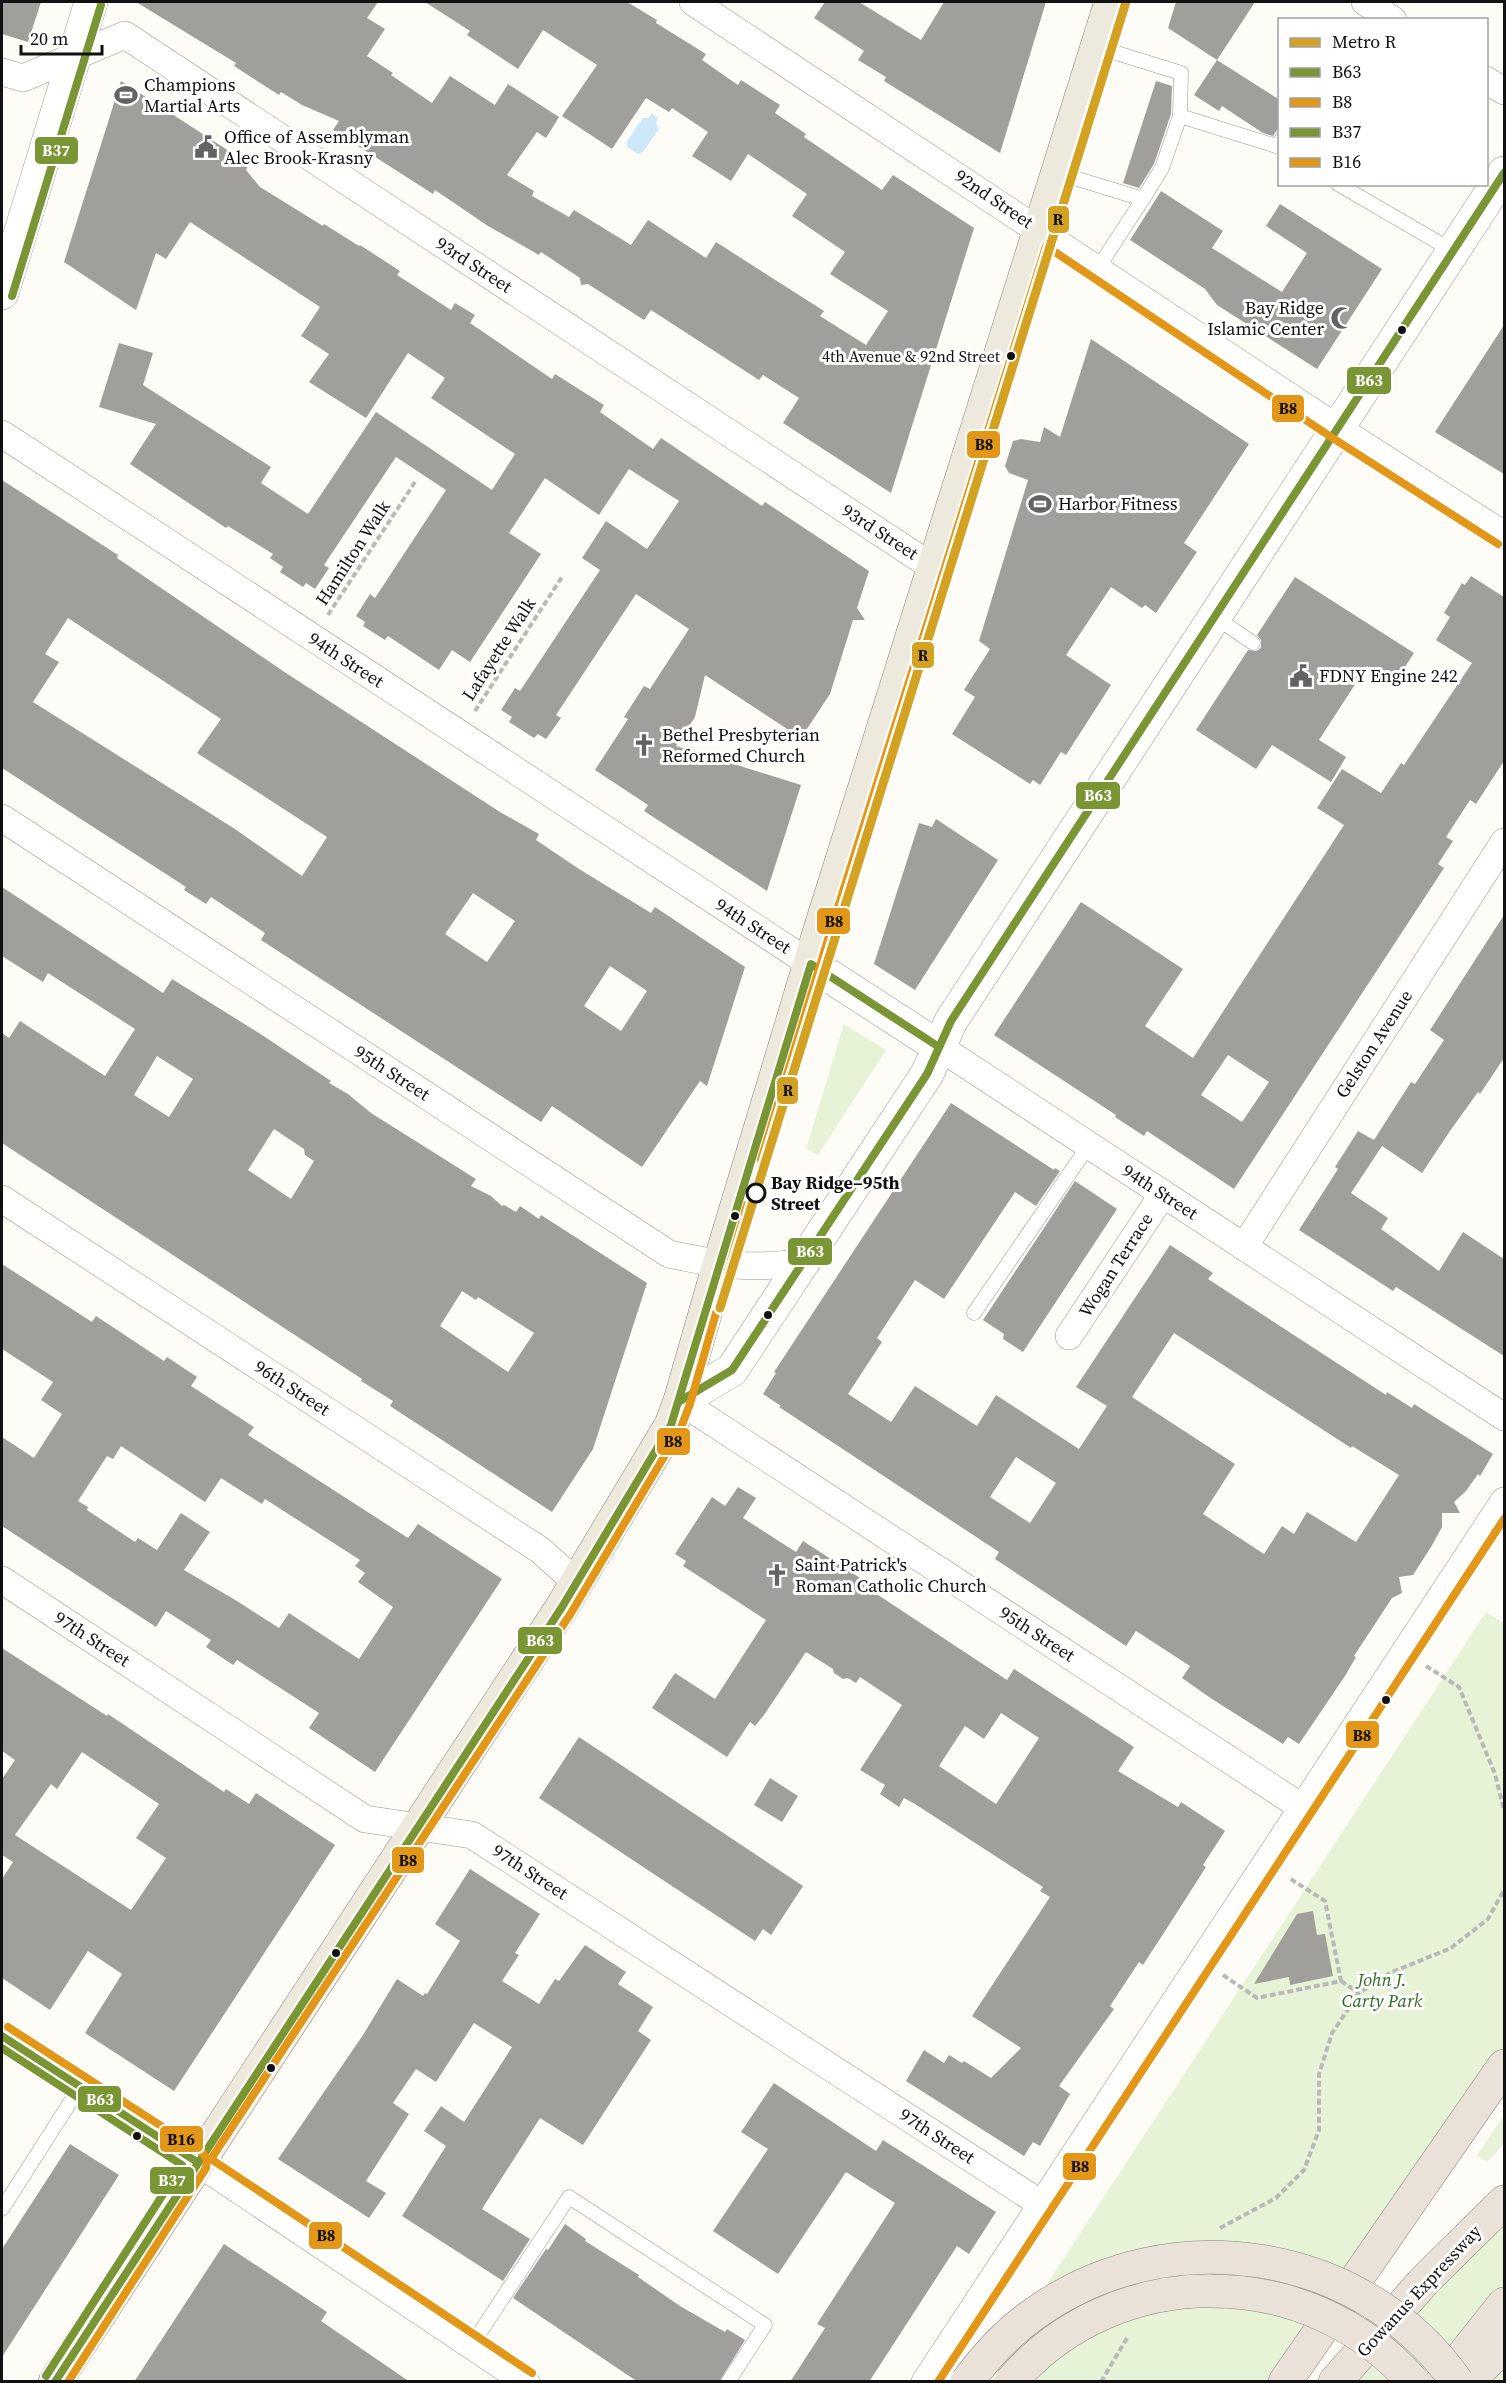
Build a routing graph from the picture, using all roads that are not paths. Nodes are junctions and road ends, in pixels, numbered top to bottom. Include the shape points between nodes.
1 (91, 2) edge
2 (693, 2) edge
3 (1111, 2) edge
4 (1365, 2) edge
5 (1390, 18) edge
6 (1097, 47) junction
7 (73, 57) junction
8 (2, 72) edge
9 (1488, 81) edge
10 (1504, 91) edge
11 (1180, 116) junction
12 (1278, 144) edge
13 (1058, 172) junction
14 (1504, 173) edge
15 (1341, 186) edge
16 (1143, 199) junction
17 (1040, 230) junction
18 (1453, 251) junction
19 (1098, 268) junction
20 (2, 293) edge
21 (1337, 428) junction
22 (2, 434) edge
23 (1504, 535) edge
24 (934, 568) junction
25 (1214, 616) junction
26 (1252, 643) dead end
27 (2, 818) edge
28 (1504, 842) edge
29 (811, 964) junction
30 (939, 1047) junction
31 (1089, 1145) junction
32 (1164, 1194) junction
33 (2, 1199) edge
34 (1244, 1247) junction
35 (804, 1262) junction
36 (718, 1265) junction
37 (974, 1313) dead end
38 (1069, 1336) dead end
39 (680, 1401) junction
40 (1504, 1417) edge
41 (1504, 1501) edge
42 (2, 1580) edge
43 (577, 1583) junction
44 (1303, 1808) junction
45 (417, 1827) junction
46 (2, 2036) edge
47 (1504, 2066) edge
48 (80, 2087) junction
49 (197, 2162) junction
50 (1504, 2202) edge
51 (1043, 2205) junction
52 (2, 2209) edge
53 (1504, 2304) edge
54 (471, 2346) junction
55 (1504, 2346) edge
56 (55, 2382) edge
57 (526, 2382) edge
58 (728, 2382) edge
59 (925, 2382) edge
60 (967, 2382) edge
61 (984, 2382) edge
62 (1011, 2382) edge
63 (1029, 2382) edge
64 (1285, 2382) edge
65 (1335, 2382) edge
66 (1392, 2382) edge
67 (1413, 2382) edge
68 (1440, 2382) edge
69 (1457, 2382) edge
70 (1467, 2382) edge

1 - 7 street
2 - 17 street, 92nd Street
3 - 6 main road
4 - 5 street
6 - 11 lane via 1180,73
6 - 13 main road
7 - 8 street, 93rd Street via 23,78
7 - 20 street
7 - 24 street, 93rd Street via 125,36
9 - 10 street
11 - 12 lane
11 - 16 lane via 1162,168
13 - 16 lane
13 - 17 main road
14 - 18 street
15 - 18 lane
16 - 19 lane
17 - 19 street, 92nd Street
17 - 24 main road
18 - 21 street
19 - 21 street, 92nd Street
21 - 23 street, 92nd Street
21 - 25 street
22 - 29 street, 94th Street
24 - 29 main road
25 - 26 lane
25 - 30 street via 951,1021
27 - 36 street, 95th Street via 669,1254
28 - 34 street, Gelston Avenue
29 - 30 street, 94th Street
29 - 36 main road
30 - 31 street, 94th Street
30 - 35 street via 927,1074
31 - 32 street, 94th Street
31 - 37 lane
32 - 34 street, 94th Street
32 - 38 street, Wogan Terrace
33 - 43 street, 96th Street via 540,1550
34 - 40 street, 94th Street
35 - 36 street, 95th Street via 749,1267
35 - 39 street via 732,1370
36 - 39 main road
39 - 43 main road via 671,1425
39 - 44 street, 95th Street
41 - 44 street
42 - 45 street, 97th Street via 365,1819
43 - 45 main road
44 - 51 street
45 - 49 main road
45 - 51 street, 97th Street via 472,1835
46 - 48 street
47 - 64 highway
48 - 49 street
48 - 52 lane
49 - 54 street
49 - 56 main road
50 - 65 highway, Gowanus Expressway via 1425,2280
51 - 59 street
53 - 68 highway
54 - 57 street
54 - 58 lane via 569,2197 765,2325
55 - 70 highway
60 - 69 highway, bridge via 1013,2330 1075,2289 1151,2262 1206,2256 1283,2265 1313,2273 1360,2294 1424,2342
61 - 68 highway via 1024,2338 1105,2290 1156,2276 1232,2270 1284,2278 1354,2309 1397,2338
62 - 67 highway, bridge via 1059,2338 1111,2308 1163,2294 1199,2291 1260,2295 1319,2313 1381,2350
63 - 66 highway via 1064,2350 1117,2321 1168,2307 1200,2304 1260,2308 1305,2322 1344,2341

